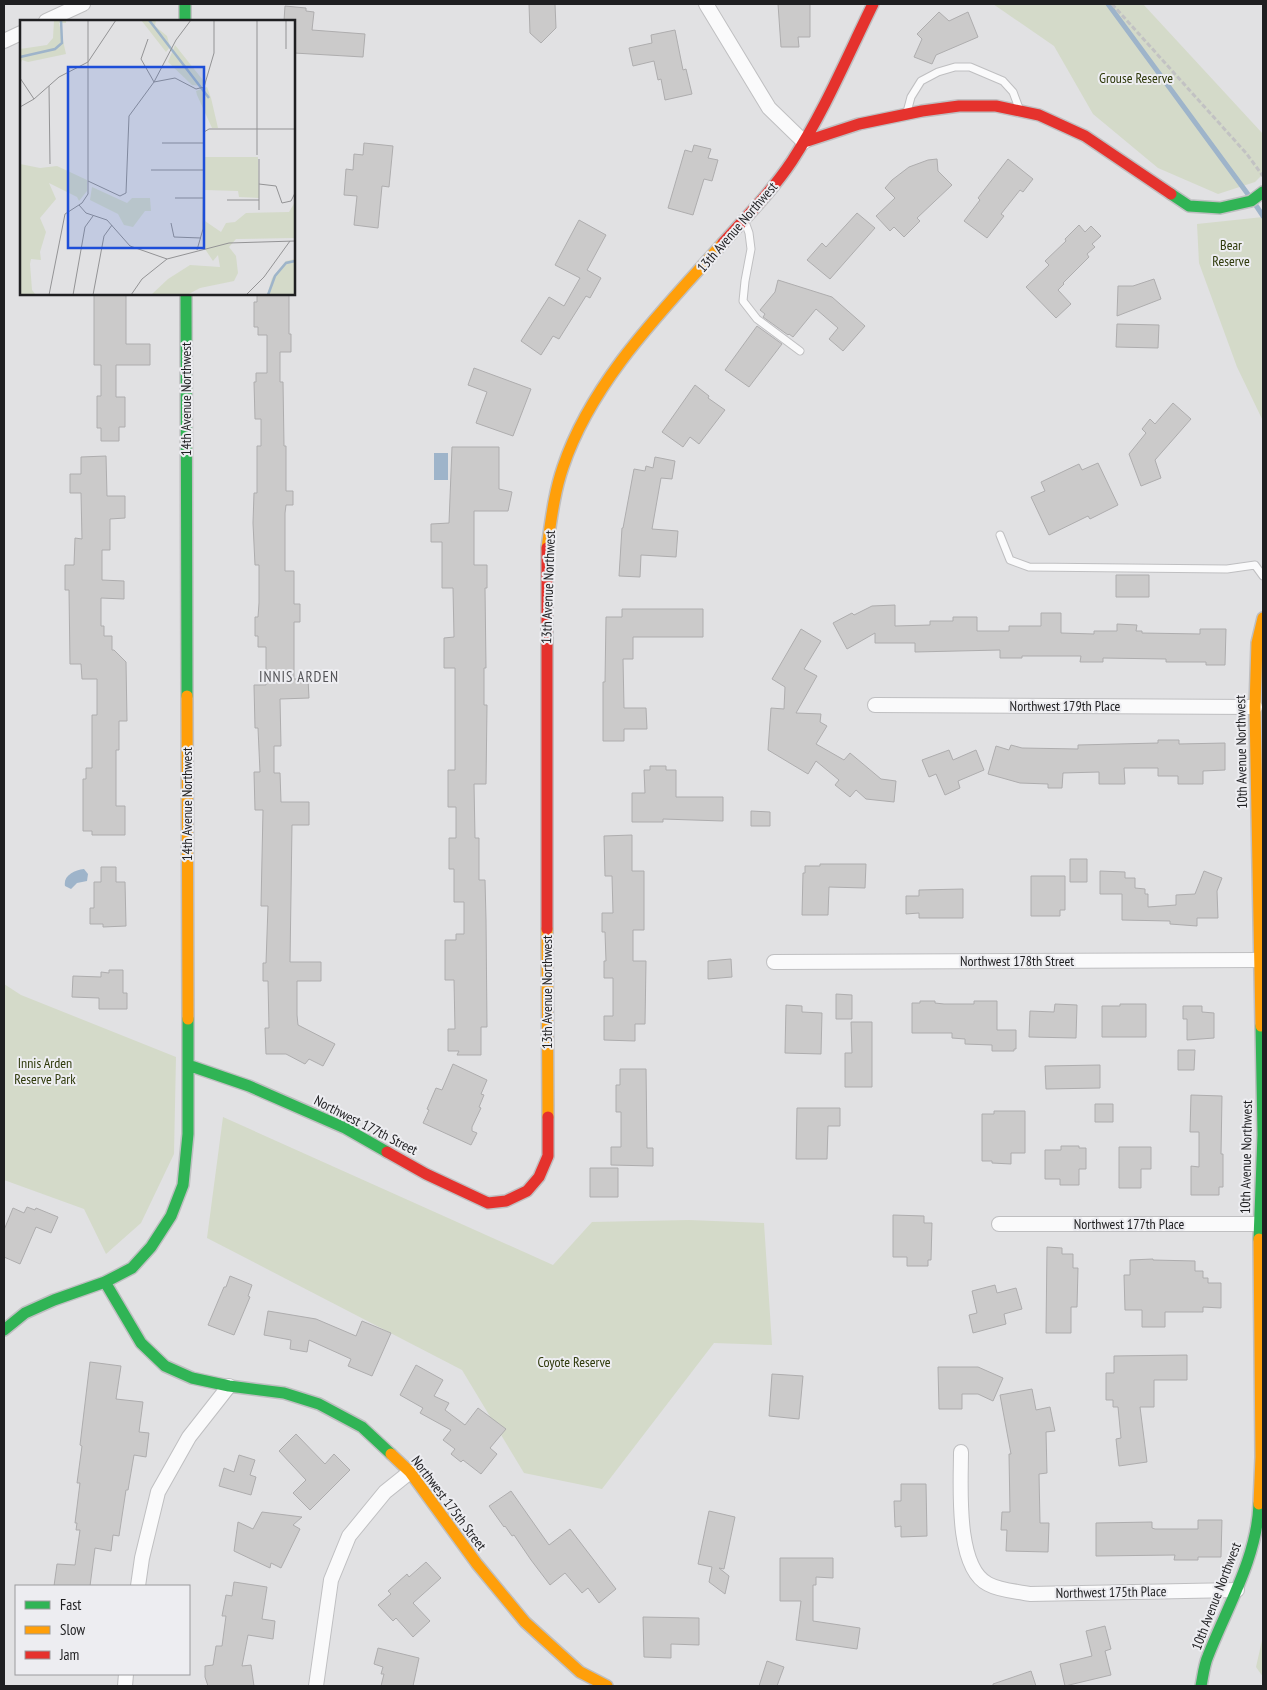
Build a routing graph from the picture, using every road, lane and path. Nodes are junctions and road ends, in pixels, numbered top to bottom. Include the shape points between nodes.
1 (83, 4) edge
2 (185, 4) edge
3 (706, 4) edge
4 (874, 4) edge
5 (1112, 4) edge
6 (48, 20) edge
7 (185, 20) edge
8 (20, 33) edge
9 (4, 41) edge
10 (1020, 111) junction
11 (907, 114) junction
12 (804, 142) junction
13 (1263, 176) edge
14 (1263, 192) edge
15 (744, 219) junction
16 (186, 295) edge
17 (800, 351) dead end
18 (1000, 535) dead end
19 (1263, 576) edge
20 (1263, 618) edge
21 (875, 705) dead end
22 (1255, 707) junction
23 (1261, 866) edge
24 (1261, 906) edge
25 (1260, 960) junction
26 (774, 962) dead end
27 (188, 1065) junction
28 (1263, 1098) edge
29 (1263, 1135) edge
30 (527, 1191) joint
31 (999, 1224) dead end
32 (1260, 1224) junction
33 (105, 1282) junction
34 (4, 1330) edge
35 (229, 1386) junction
36 (961, 1452) dead end
37 (410, 1472) junction
38 (138, 1585) edge
39 (1237, 1590) junction
40 (316, 1686) edge
41 (607, 1686) edge
42 (1202, 1686) edge

1 - 6 street
2 - 7 street
3 - 12 street via 769,108
4 - 12 street, 13th Avenue Northwest
5 - 13 path
8 - 9 street
10 - 11 street via 996,106 959,106
10 - 11 lane via 1013,92 1003,81 970,66 955,67 921,80 911,97
10 - 14 street via 1039,115 1085,136 1189,206 1220,208 1251,200
11 - 12 street via 859,124
12 - 15 street, 13th Avenue Northwest via 778,181
15 - 17 lane via 750,249 744,301 757,319
15 - 30 street, 13th Avenue Northwest via 642,335 608,382 584,418 570,449 553,504 546,555 548,1156 539,1177
16 - 27 street, 14th Avenue Northwest
18 - 19 lane via 1010,560 1029,567 1227,569 1255,565
20 - 22 street, 10th Avenue Northwest via 1258,643
21 - 22 street, Northwest 179th Place
22 - 23 street, 10th Avenue Northwest
23 - 24 street, 10th Avenue Northwest
24 - 25 street, 10th Avenue Northwest
25 - 26 street, Northwest 178th Street
25 - 28 street, 10th Avenue Northwest
27 - 30 street, Northwest 177th Street via 249,1086 345,1128 426,1174 488,1203 506,1201
27 - 33 street, 14th Avenue Northwest via 188,1134 183,1185 171,1216 151,1247 132,1268
28 - 29 street, 10th Avenue Northwest
29 - 32 street, 10th Avenue Northwest
31 - 32 street, Northwest 177th Place
32 - 39 street, 10th Avenue Northwest via 1259,1512
33 - 34 street, 14th Avenue Northwest via 25,1313
33 - 35 street, Northwest 175th Street via 141,1343 165,1366 192,1378
35 - 37 street, Northwest 175th Street via 284,1394 319,1404 362,1427
35 - 38 street via 189,1437 158,1492
36 - 39 street, Northwest 175th Place via 962,1526 974,1571 987,1584 1030,1594
37 - 40 street via 385,1492 350,1536 331,1580
37 - 41 street, Northwest 175th Street via 476,1564 525,1622 580,1672
39 - 42 street, 10th Avenue Northwest via 1207,1658

